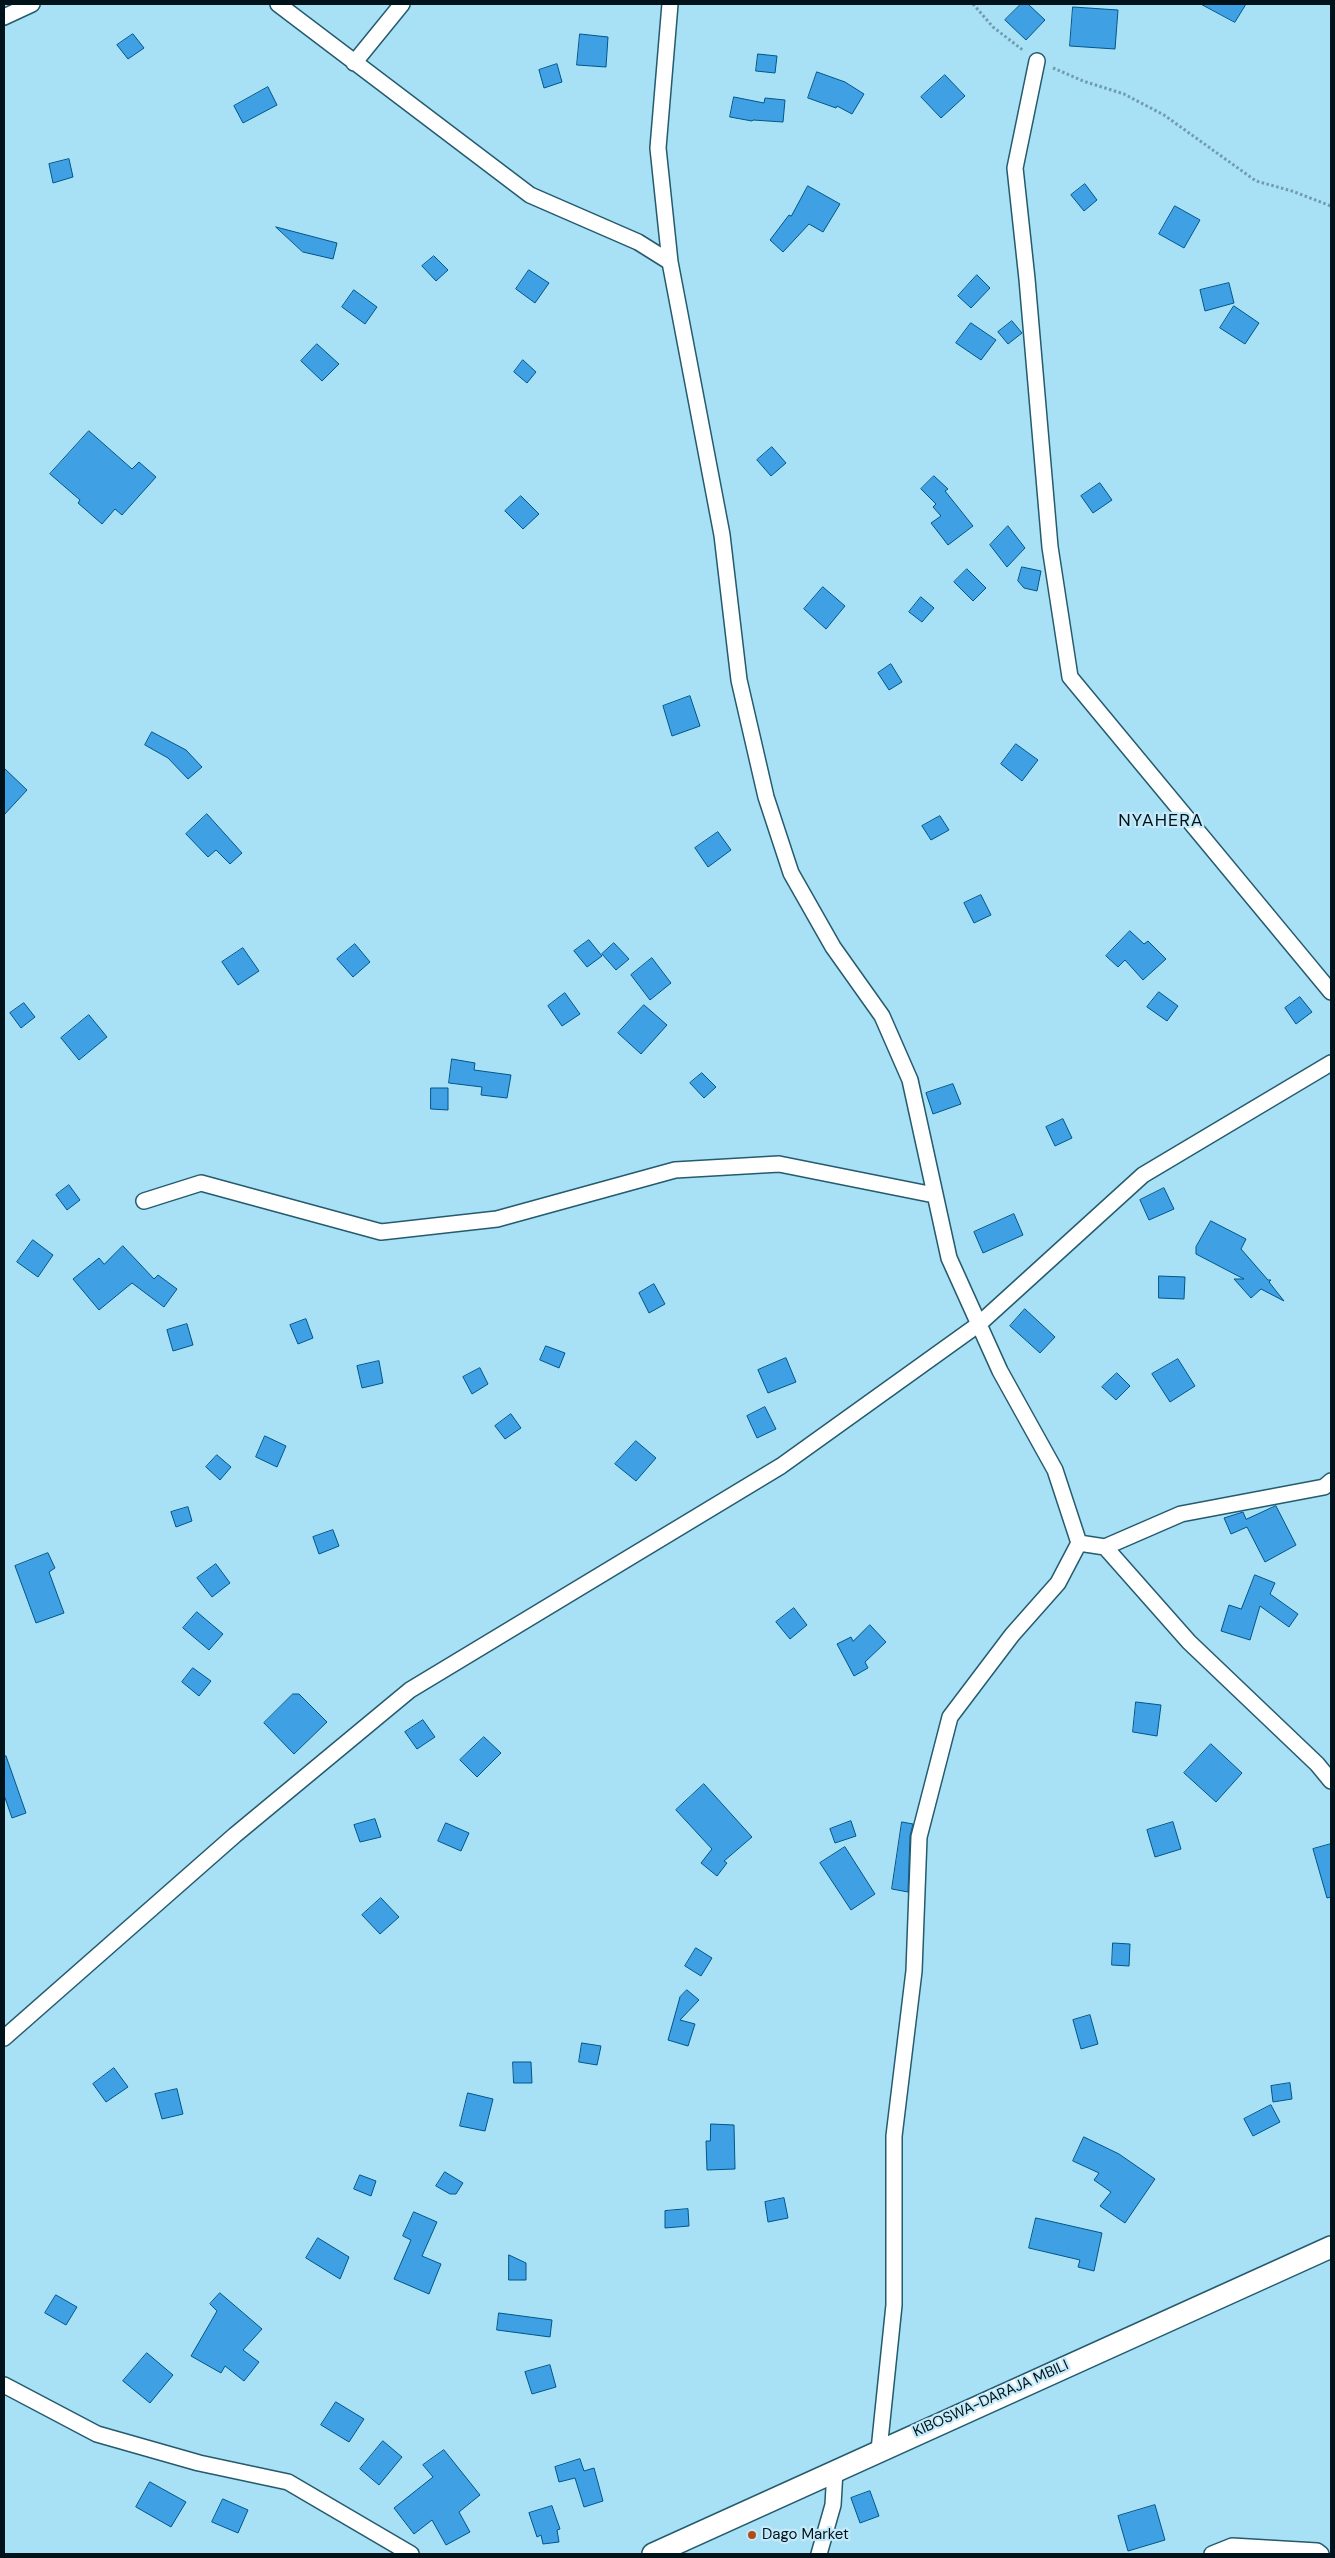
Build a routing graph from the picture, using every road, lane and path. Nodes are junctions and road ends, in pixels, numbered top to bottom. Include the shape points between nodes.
1 (32, 4) edge
2 (278, 4) edge
3 (402, 4) edge
4 (670, 4) edge
5 (973, 4) edge
6 (4, 17) edge
7 (1038, 61) junction
8 (354, 62) junction
9 (1331, 206) edge
10 (670, 262) junction
11 (1331, 992) edge
12 (1331, 1063) edge
13 (934, 1195) junction
14 (144, 1201) dead end
15 (979, 1324) junction
16 (1331, 1480) edge
17 (1079, 1543) junction
18 (1105, 1547) junction
19 (1331, 1781) edge
20 (4, 2038) edge
21 (1331, 2247) edge
22 (4, 2385) edge
23 (879, 2450) junction
24 (835, 2470) junction
25 (411, 2554) edge
26 (653, 2554) edge
27 (819, 2554) edge
28 (1212, 2554) edge
29 (1321, 2554) edge

1 - 6 street
2 - 8 street
3 - 8 street
4 - 10 street via 658,148
5 - 7 path via 994,27
7 - 9 path via 1083,81 1124,94 1164,115 1256,181
7 - 11 street via 1015,168 1050,547 1070,677
8 - 10 street via 530,195 638,242
10 - 13 street via 722,535 739,680 766,797 791,873 833,947 882,1016 910,1080
12 - 15 street via 1143,1175
13 - 14 street via 779,1164 676,1170 497,1219 381,1232 201,1183
13 - 15 street via 949,1258
15 - 17 street via 1000,1370 1055,1470
15 - 20 street via 781,1466 410,1690 235,1835
16 - 18 street via 1324,1487 1181,1514
17 - 18 street
17 - 23 street via 1058,1583 1012,1635 950,1717 919,1837 914,1971 894,2136 894,2305
18 - 19 street via 1189,1642 1318,1764
21 - 23 main road, KIBOSWA-DARAJA MBILI
22 - 25 street via 97,2434 199,2463 288,2482
23 - 24 main road, KIBOSWA-DARAJA MBILI
24 - 26 main road, KIBOSWA-DARAJA MBILI
24 - 27 street via 834,2505
28 - 29 street via 1232,2546 1317,2551

